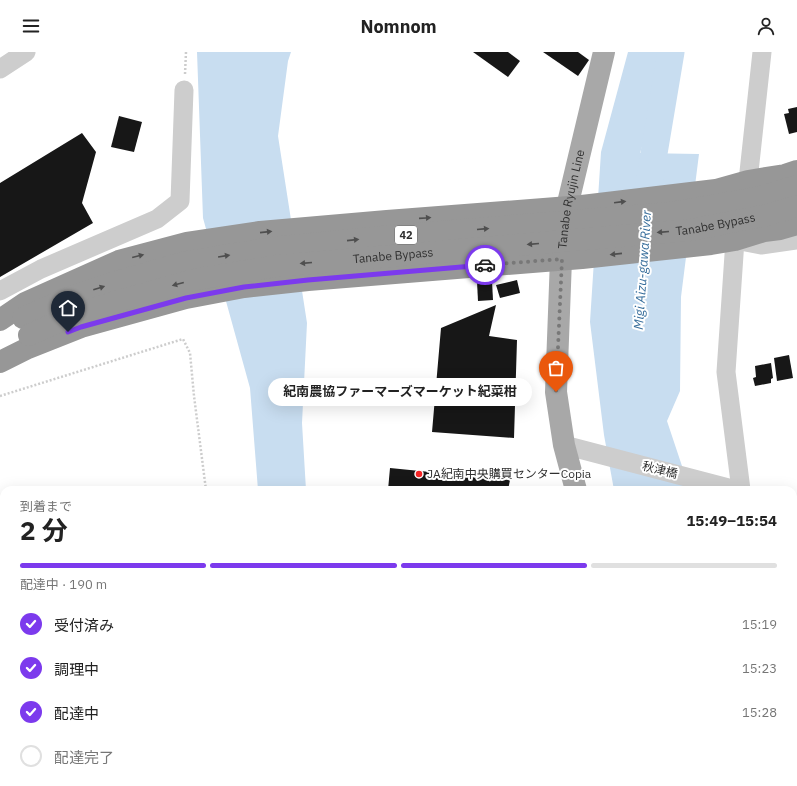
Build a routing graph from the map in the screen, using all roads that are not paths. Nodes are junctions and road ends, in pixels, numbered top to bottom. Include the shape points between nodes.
1 (26, 52) edge
2 (604, 52) edge
3 (762, 52) edge
4 (0, 69) edge
5 (184, 90) road end
6 (793, 177) edge
7 (748, 181) junction
8 (797, 206) edge
9 (574, 207) junction
10 (791, 231) edge
11 (735, 240) junction
12 (572, 258) junction
13 (0, 292) edge
14 (0, 320) edge
15 (26, 326) junction
16 (0, 328) edge
17 (0, 349) edge
18 (0, 362) edge
19 (564, 445) junction
20 (575, 486) edge
21 (722, 486) edge
22 (734, 486) edge

1 - 4 street
2 - 9 main road, Tanabe Ryujin Line
3 - 7 street
5 - 13 street via 180,201 157,219 41,269
6 - 7 highway
15 -> 6 highway, Tanabe Bypass / 42, bridge via 71,297 186,262 272,248 670,213 761,197
9 -> 7 highway via 716,190
7 - 11 street
8 -> 15 highway, Tanabe Bypass / 42, bridge via 767,215 690,230 262,268 197,279 74,315
9 - 12 main road, Tanabe Ryujin Line
15 -> 9 highway via 119,261 187,244 260,232
10 - 11 highway via 764,231
11 -> 12 highway
11 - 22 street via 726,372
12 - 15 highway via 244,287 186,298 81,327
12 - 19 main road, Tanabe Ryujin Line via 556,392
14 - 15 highway
15 - 16 highway, Tanabe Bypass / 42
15 - 17 highway, Tanabe Bypass / 42
15 - 18 highway
19 - 20 main road, Tanabe Ryujin Line
19 - 21 street, 秋津橋

